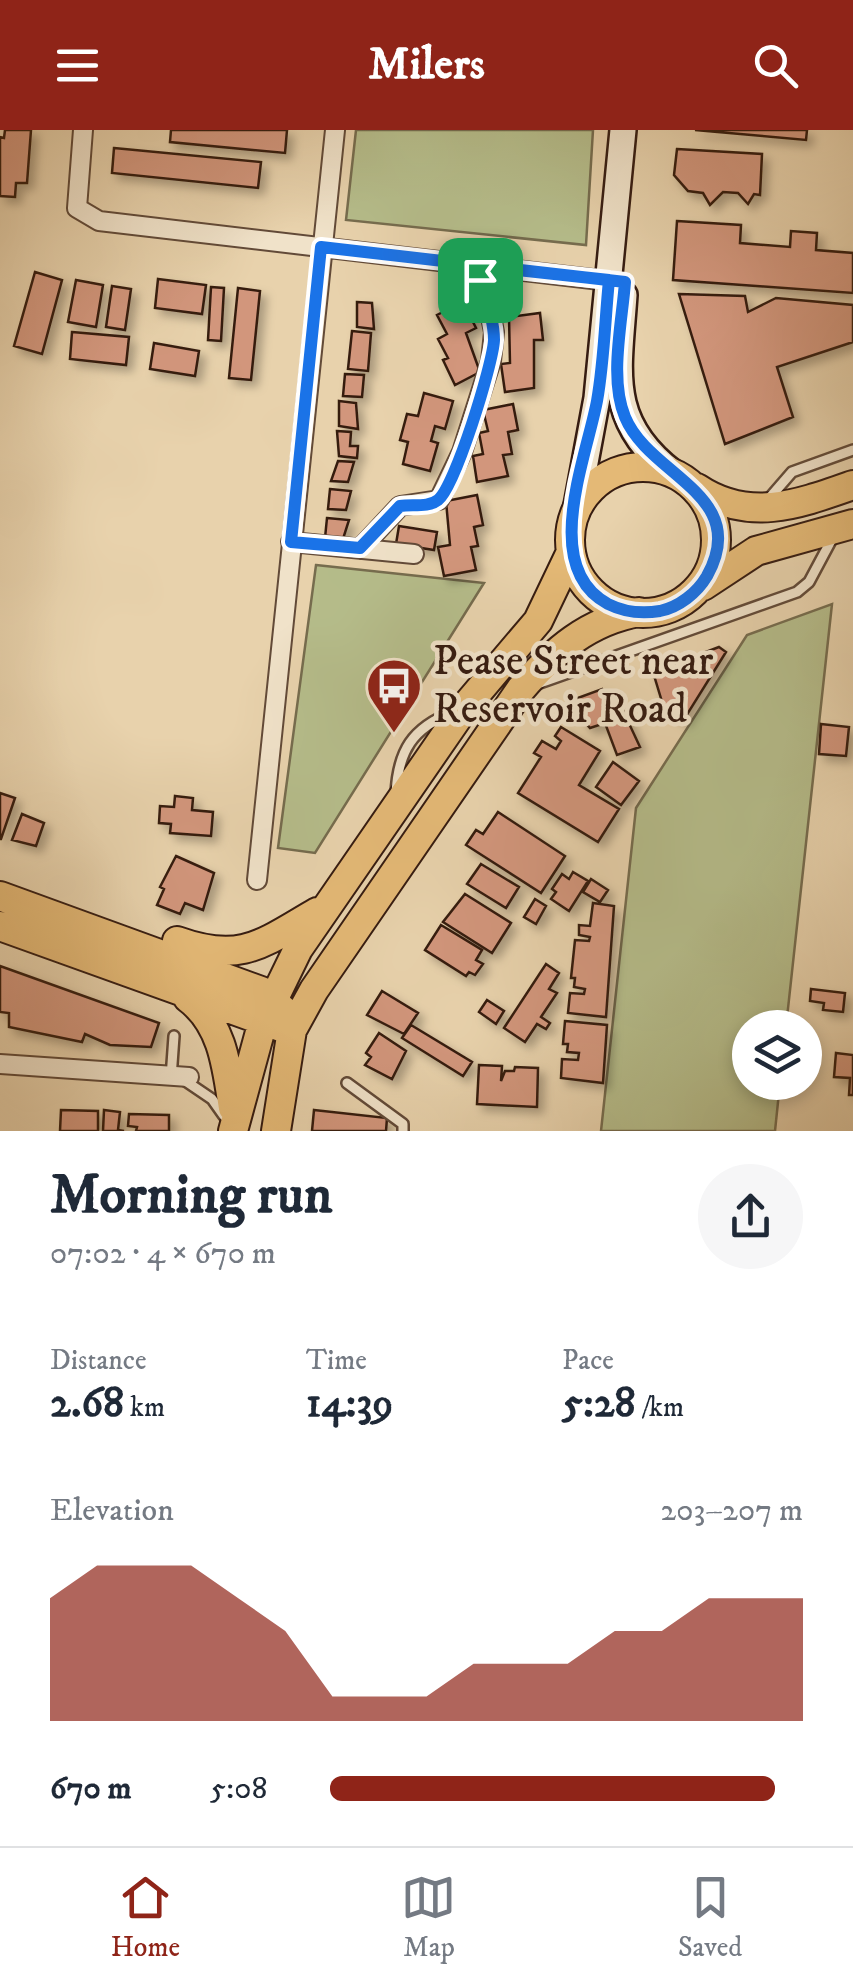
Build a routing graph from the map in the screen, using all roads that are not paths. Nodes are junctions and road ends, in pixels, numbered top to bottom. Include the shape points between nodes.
1 (83, 130) edge
2 (334, 130) edge
3 (623, 130) edge
4 (635, 130) edge
5 (321, 247) junction
6 (481, 266) junction
7 (617, 281) junction
8 (853, 450) edge
9 (682, 479) junction
10 (853, 485) edge
11 (761, 508) junction
12 (576, 511) junction
13 (847, 526) edge
14 (291, 542) junction
15 (360, 548) junction
16 (571, 552) junction
17 (414, 554) dead end
18 (690, 596) junction
19 (639, 612) junction
20 (521, 690) junction
21 (257, 880) dead end
22 (8, 899) edge
23 (322, 909) junction
24 (0, 926) edge
25 (174, 990) junction
26 (268, 1010) junction
27 (292, 1030) junction
28 (174, 1036) dead end
29 (0, 1064) edge
30 (180, 1078) junction
31 (347, 1082) dead end
32 (234, 1126) edge
33 (276, 1131) edge
34 (403, 1131) edge

1 - 5 street via 76,200 88,218
2 - 5 street
3 - 7 street
4 - 7 street
5 - 6 street
5 - 14 street
6 - 7 street
6 - 15 street via 494,344 462,452 439,500 400,506
7 - 9 street via 621,405 642,446
7 - 12 street
8 - 11 lane via 792,472
9 - 11 main road via 726,505
9 - 12 main road via 650,467 616,472 596,484
9 - 18 main road via 712,514 717,541 711,568
10 - 11 main road
12 - 16 main road
13 - 18 main road via 756,552
13 - 20 lane via 797,592
14 - 15 street
14 - 21 street
15 - 17 street
16 - 19 main road via 595,594
16 - 23 main road via 538,620 465,707
18 - 19 main road via 666,609
19 - 20 main road via 582,632
20 - 27 main road
22 - 23 main road via 81,906 219,954 258,947
22 - 26 main road
23 - 26 main road
24 - 25 main road
25 - 26 main road
25 - 32 main road via 197,1005 217,1034
26 - 27 main road
26 - 32 main road
27 - 33 main road
28 - 30 lane
29 - 30 street
30 - 32 lane via 212,1099
31 - 34 lane via 403,1124

